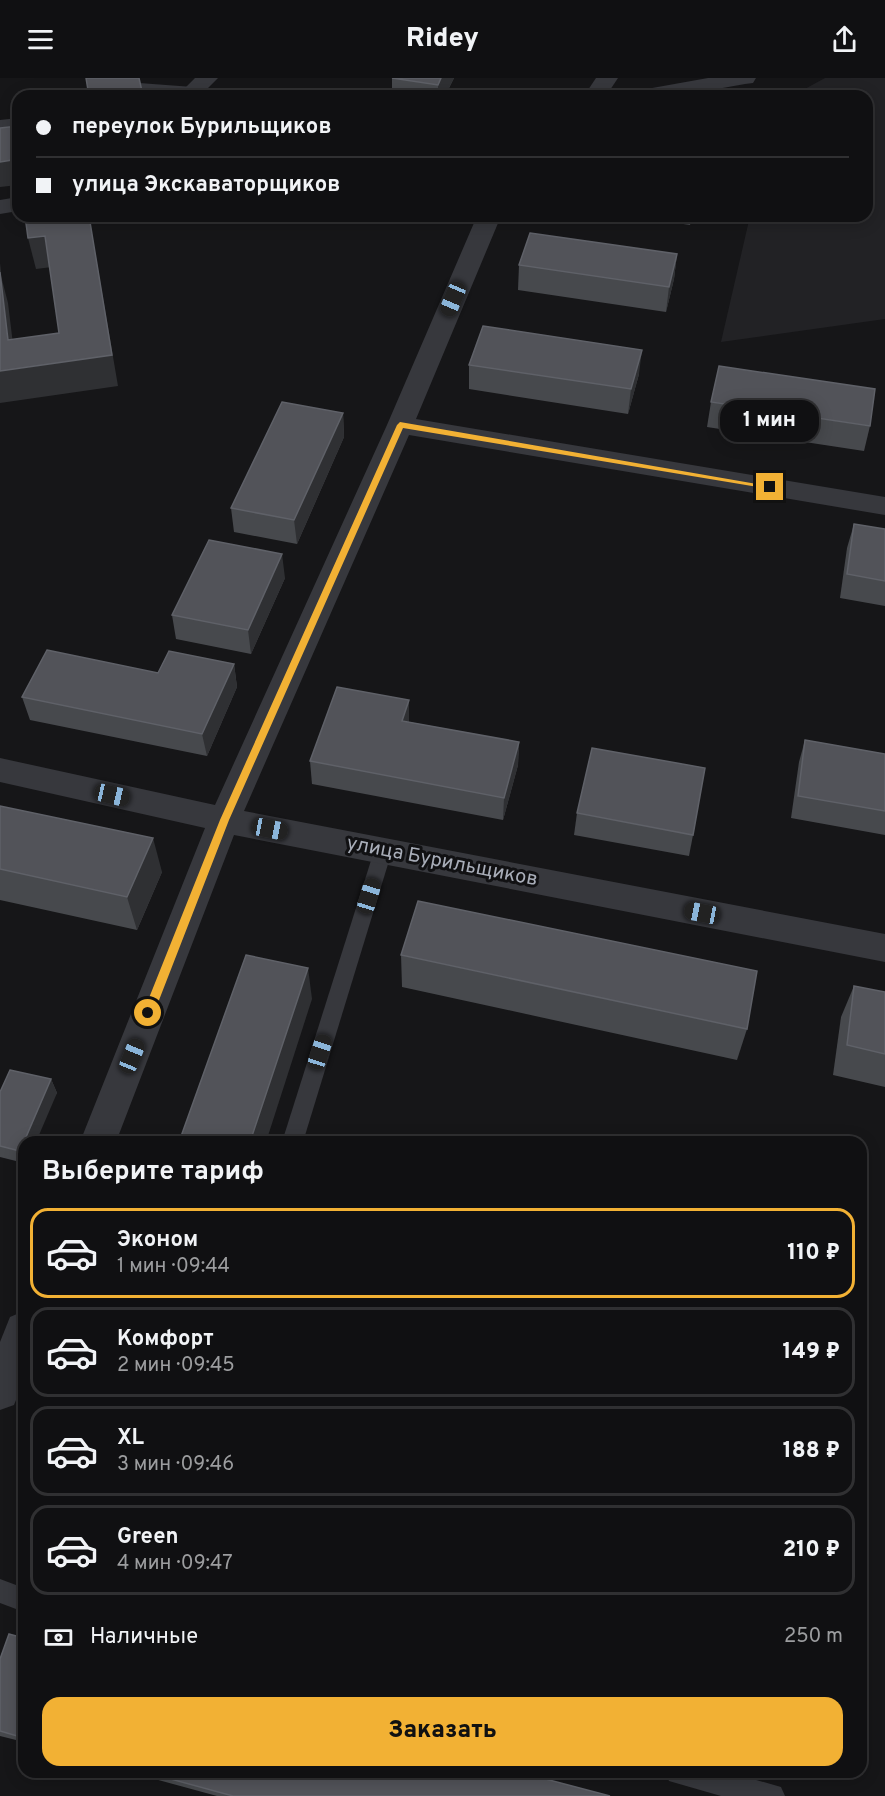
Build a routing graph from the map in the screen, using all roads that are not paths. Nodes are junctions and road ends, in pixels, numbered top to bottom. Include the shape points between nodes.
1 (117, 78) edge
2 (744, 78) edge
3 (139, 87) junction
4 (198, 88) edge
5 (115, 90) edge
6 (675, 90) edge
7 (486, 222) edge
8 (400, 425) junction
9 (885, 506) edge
10 (0, 770) edge
11 (224, 820) junction
12 (383, 851) junction
13 (885, 948) edge
14 (100, 1136) edge
15 (294, 1136) edge
16 (18, 1345) edge
17 (0, 1391) edge
18 (0, 1592) edge
19 (18, 1598) edge
20 (702, 1778) edge
21 (772, 1796) edge

1 - 3 lane
2 - 6 street
3 - 4 lane
3 - 5 lane
7 - 8 street
8 - 9 street
8 - 11 street
10 - 11 street, улица Бурильщиков
11 - 12 street, улица Бурильщиков
11 - 14 street
12 - 13 street, улица Бурильщиков
12 - 15 lane
16 - 17 street
18 - 19 lane
20 - 21 lane

